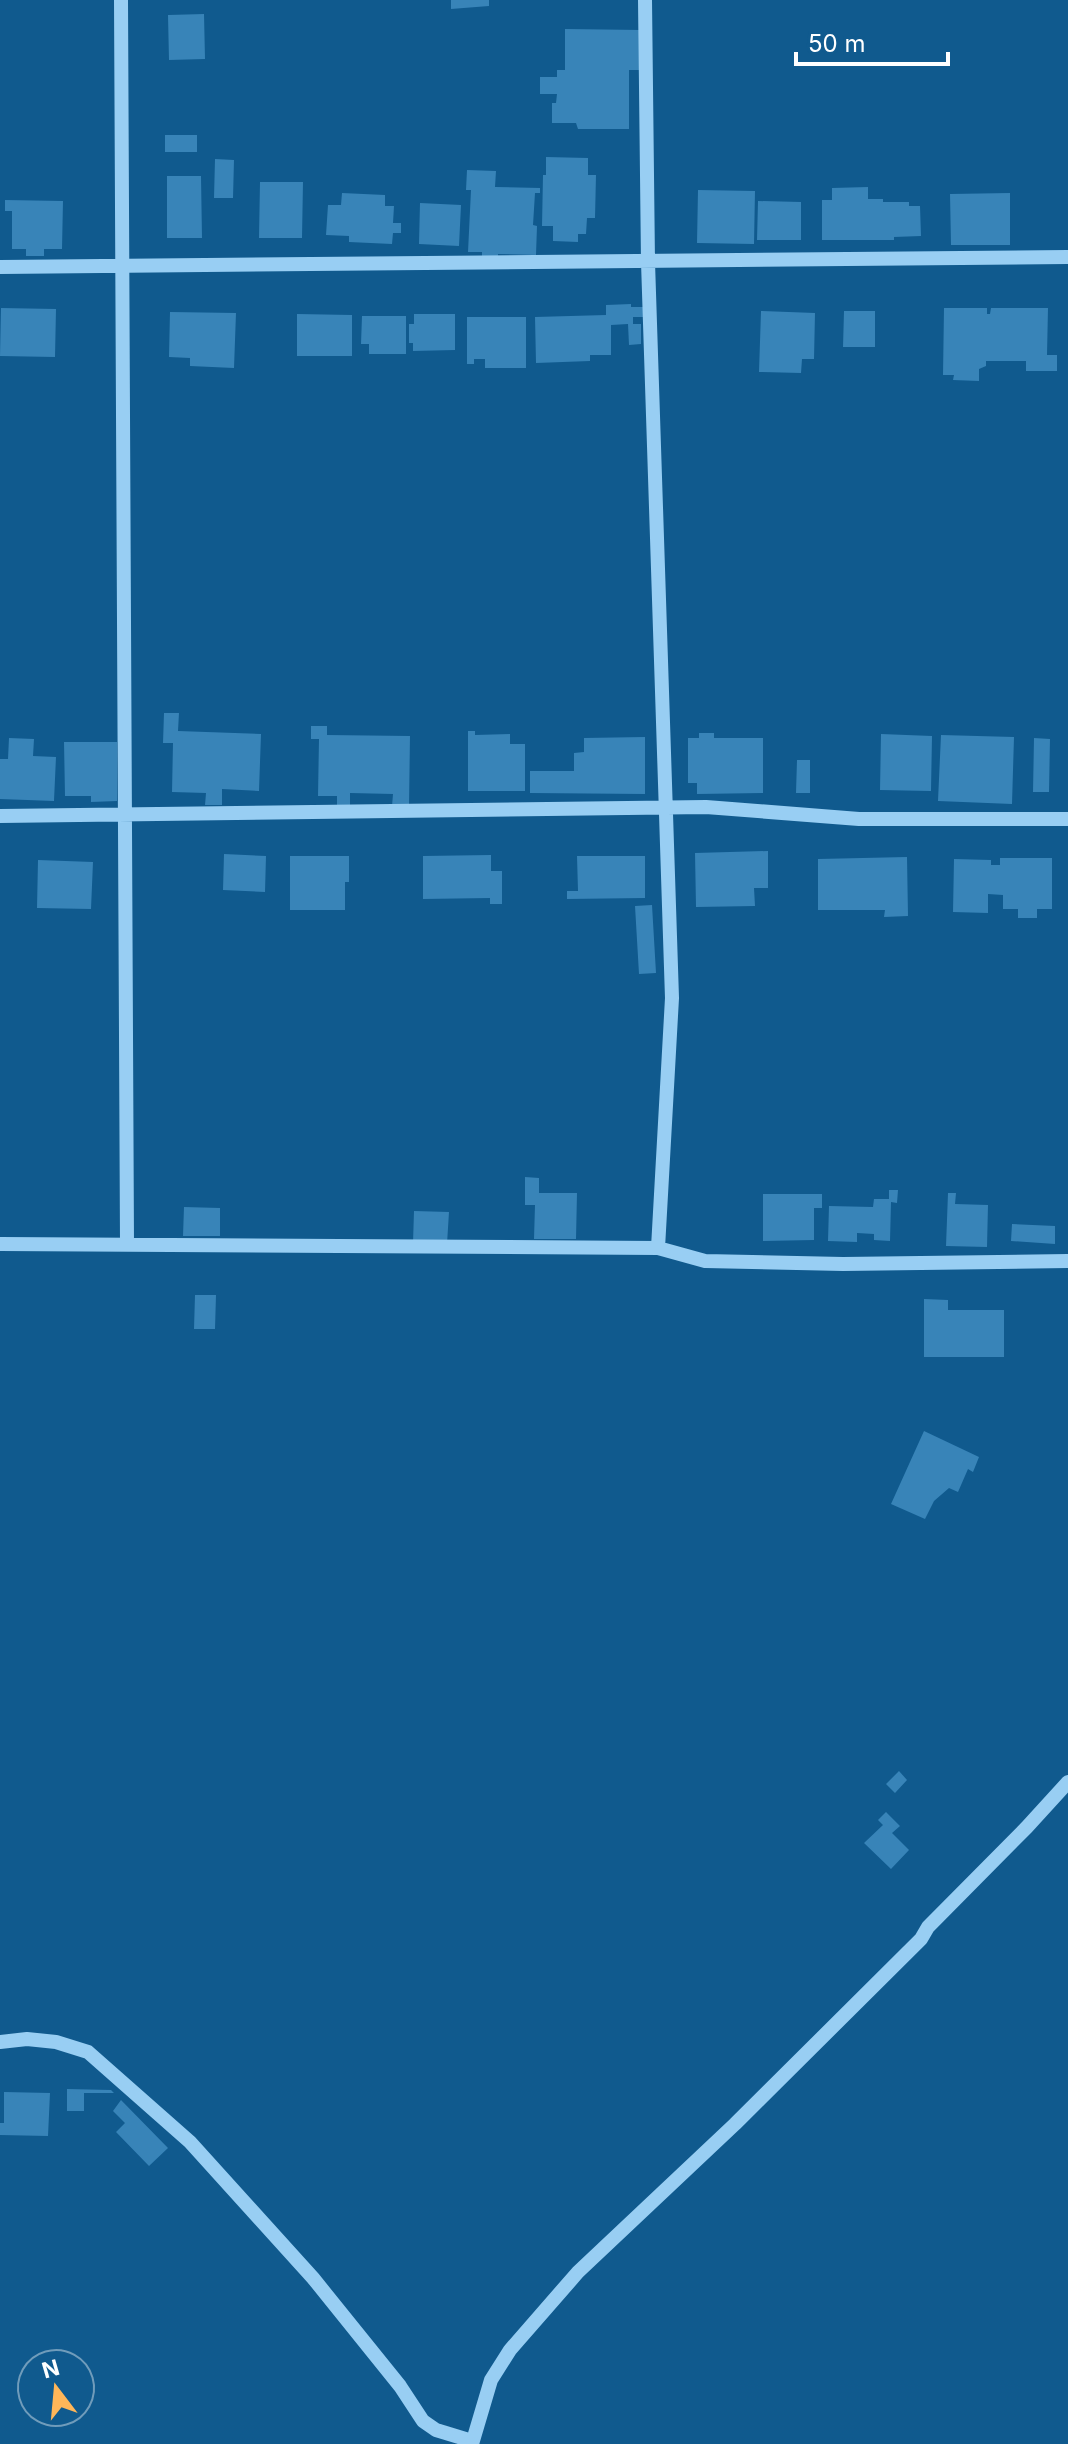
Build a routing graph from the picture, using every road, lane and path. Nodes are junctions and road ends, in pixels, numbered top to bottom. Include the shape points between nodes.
1 (121, 0) edge
2 (645, 0) edge
3 (1068, 257) edge
4 (648, 262) junction
5 (123, 266) junction
6 (0, 267) edge
7 (666, 809) junction
8 (124, 814) junction
9 (0, 816) edge
10 (1068, 819) edge
11 (127, 1243) junction
12 (0, 1244) edge
13 (658, 1248) junction
14 (1068, 1261) edge
15 (1068, 1782) edge
16 (0, 2042) edge
17 (472, 2442) edge

1 - 5 street
2 - 4 street
3 - 4 street
4 - 5 street
4 - 7 street
5 - 6 street
5 - 8 street
7 - 8 street
7 - 10 street via 706,807 859,819
7 - 13 street via 672,998
8 - 9 street
8 - 11 street
11 - 12 street
11 - 13 street
13 - 14 street via 705,1261
15 - 17 street via 921,1939 578,2272 510,2350 491,2380
16 - 17 street via 56,2042 88,2052 200,2153 313,2278 423,2421

